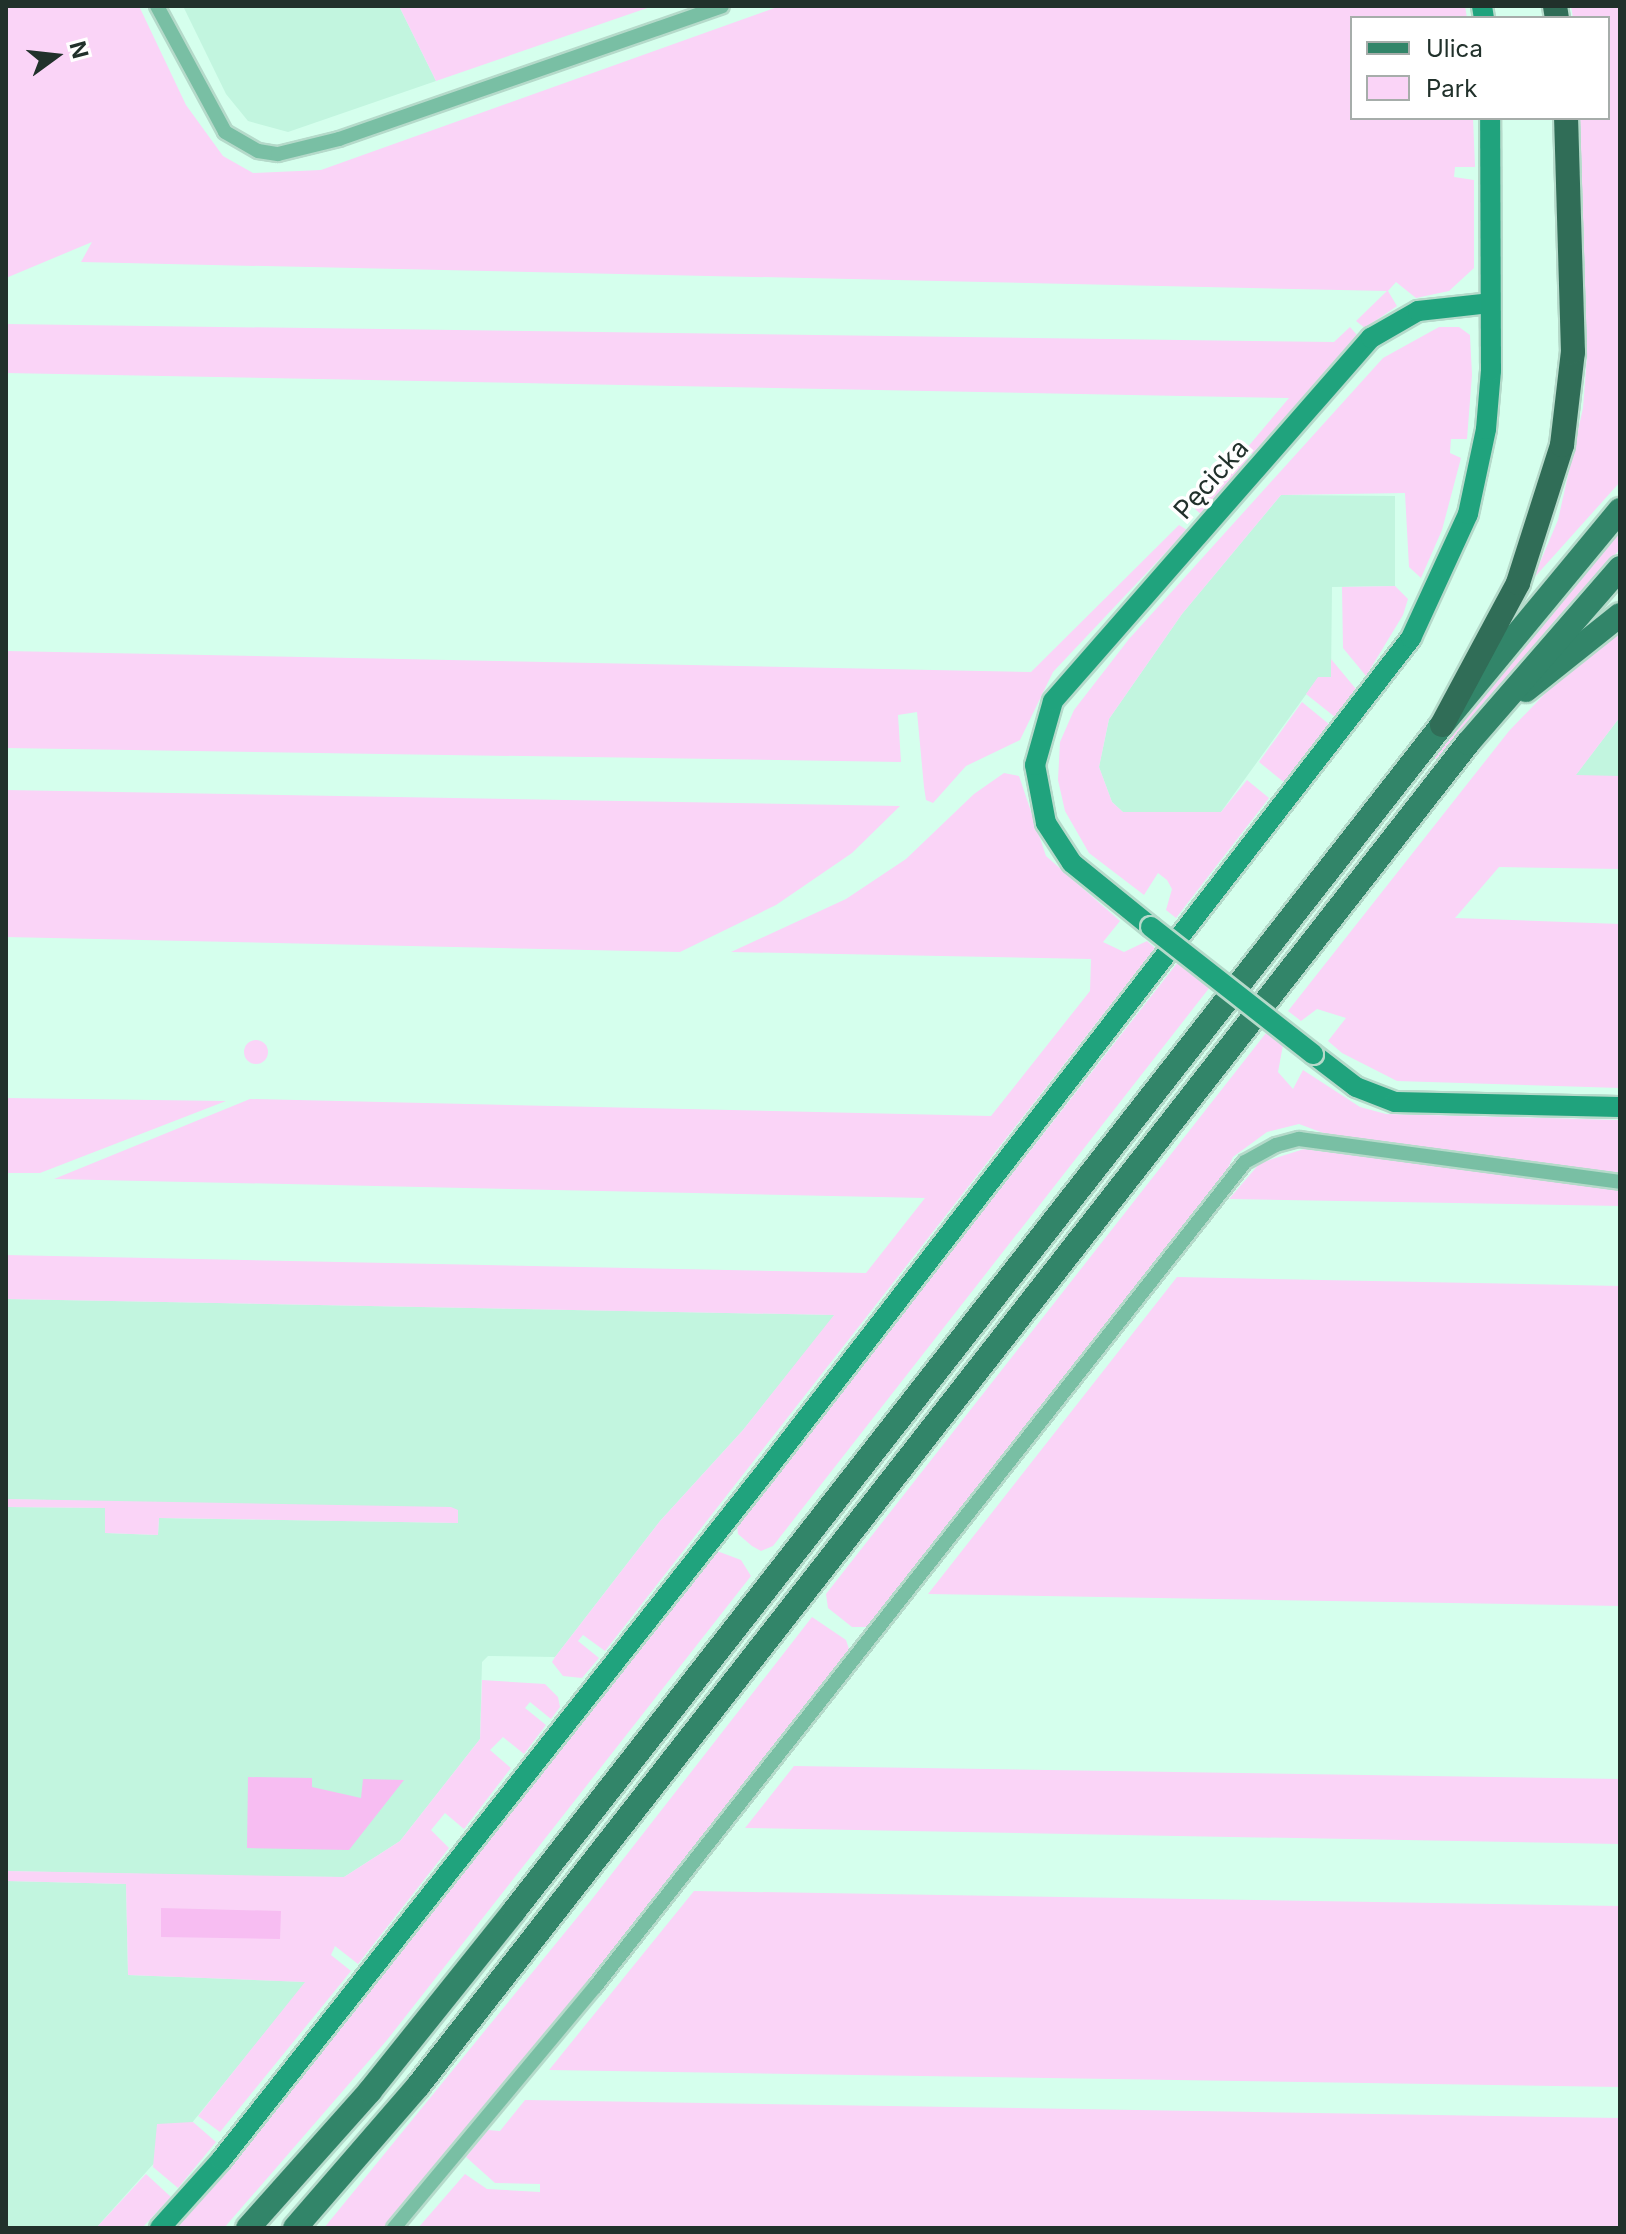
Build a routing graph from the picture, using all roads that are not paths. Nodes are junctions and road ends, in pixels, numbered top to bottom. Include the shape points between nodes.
1 (157, 6) edge
2 (722, 6) edge
3 (1490, 120) edge
4 (1566, 120) edge
5 (1490, 303) junction
6 (1620, 510) edge
7 (1620, 568) edge
8 (1620, 615) edge
9 (1442, 725) junction
10 (1468, 743) junction
11 (1620, 1107) edge
12 (1620, 1182) edge
13 (160, 2228) edge
14 (248, 2228) edge
15 (295, 2228) edge
16 (394, 2228) edge

1 - 2 street via 225,132 258,151 278,154 339,139
3 - 5 street
4 - 9 highway via 1573,352 1562,445 1518,583
5 - 11 street, Pęcicka, bridge via 1418,311 1371,338 1071,677 1045,718 1035,765 1039,805 1059,848 1356,1087 1395,1102
5 - 13 street via 1491,371 1478,471 1453,551 1411,638 772,1463 221,2160
6 - 9 main road
7 - 10 main road
8 - 10 main road
9 - 14 main road via 514,1911 370,2091
10 - 15 main road via 418,2086
12 - 16 street via 1299,1139 1245,1162 605,1975

